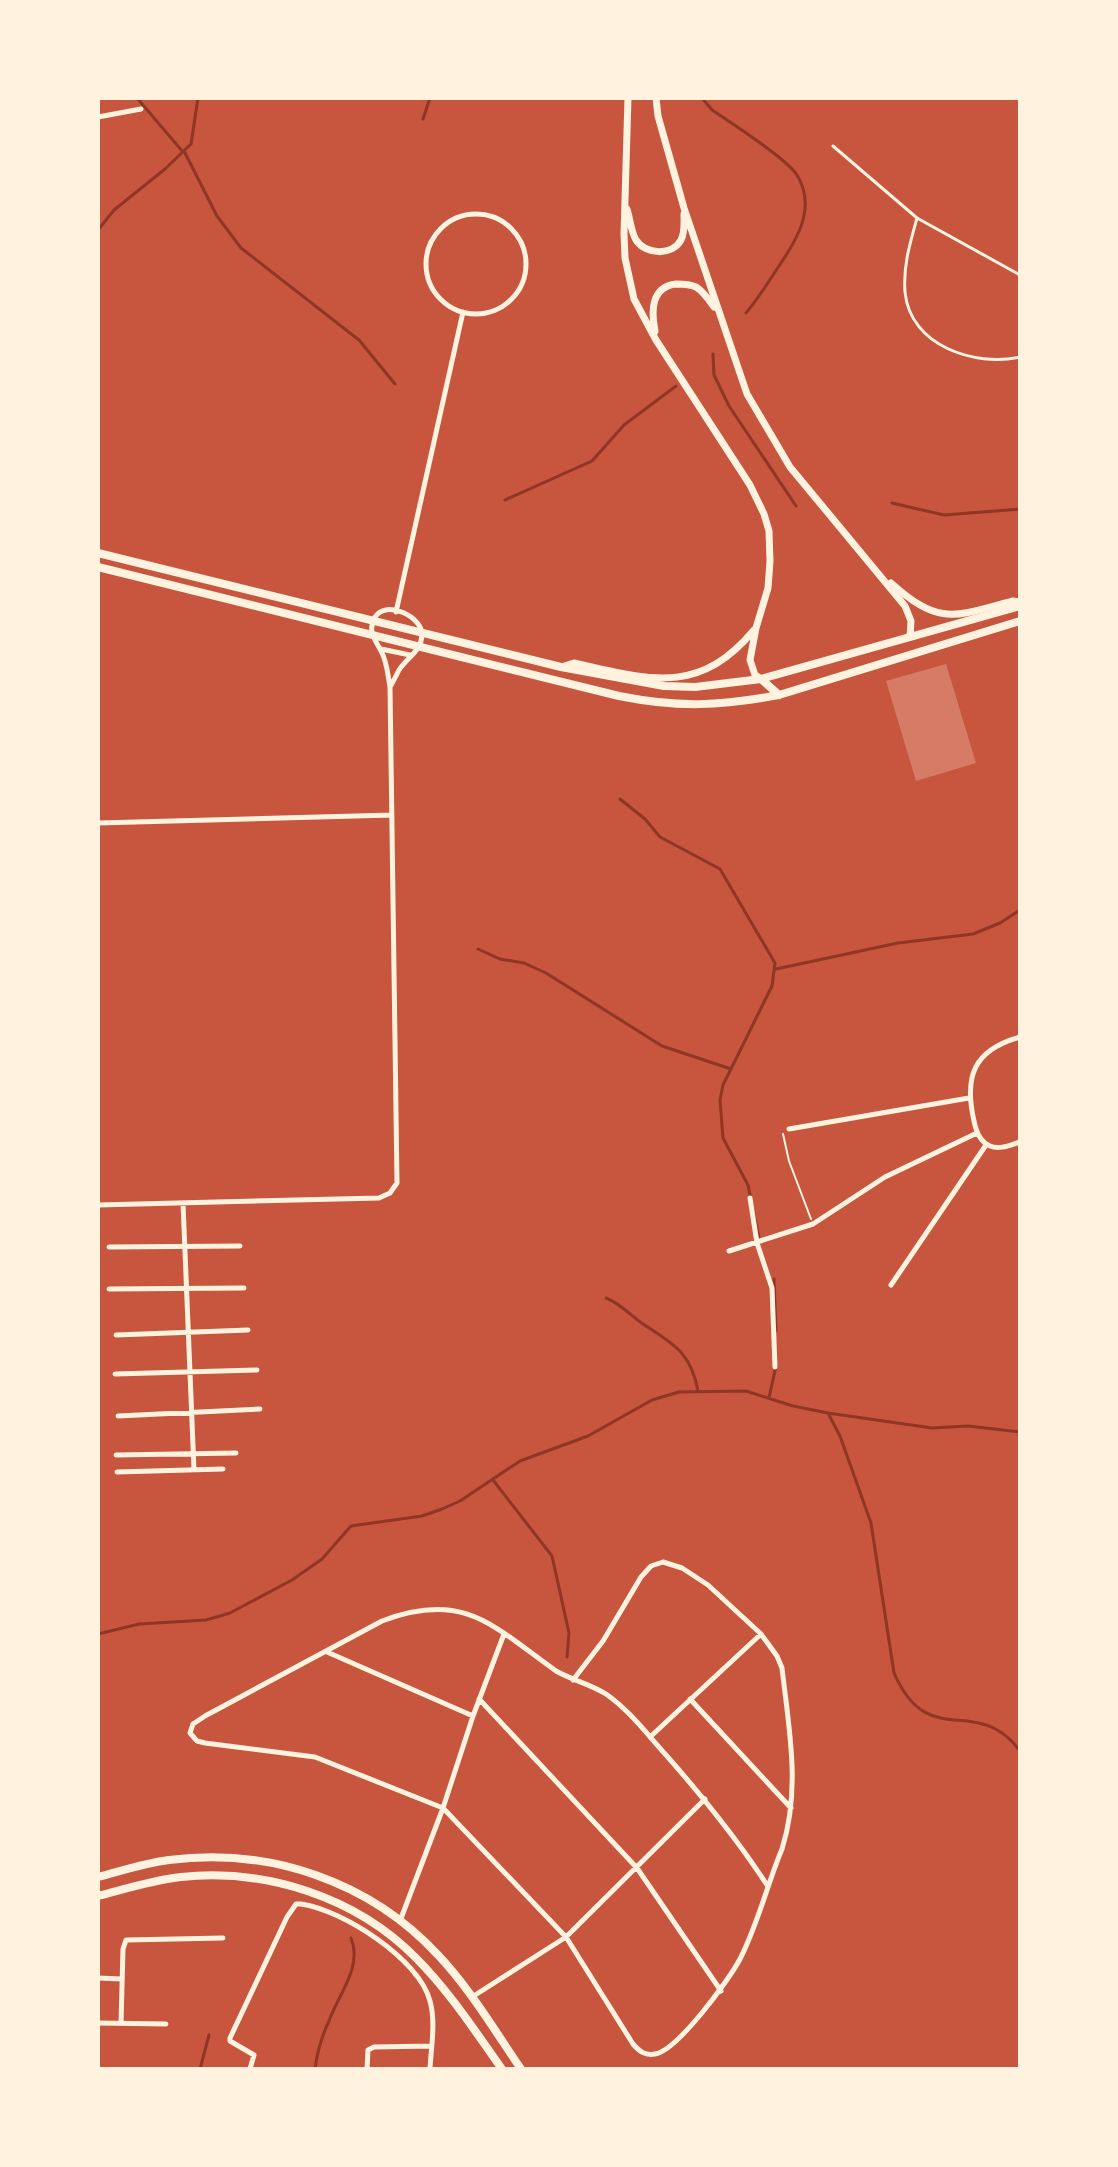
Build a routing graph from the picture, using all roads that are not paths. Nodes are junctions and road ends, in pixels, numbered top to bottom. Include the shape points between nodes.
1 (628, 98) edge
2 (656, 98) edge
3 (141, 109) dead end
4 (98, 117) edge
5 (833, 146) dead end
6 (626, 203) junction
7 (684, 208) junction
8 (917, 218) junction
9 (1020, 275) edge
10 (463, 312) junction
11 (718, 312) junction
12 (656, 340) junction
13 (1020, 357) edge
14 (98, 553) edge
15 (98, 567) edge
16 (878, 571) junction
17 (1020, 604) edge
18 (396, 612) junction
19 (374, 620) junction
20 (1020, 621) edge
21 (756, 628) junction
22 (371, 633) junction
23 (423, 633) junction
24 (910, 637) junction
25 (420, 645) junction
26 (380, 649) junction
27 (411, 655) junction
28 (893, 660) junction
29 (561, 667) junction
30 (761, 679) junction
31 (390, 687) junction
32 (779, 695) junction
33 (392, 815) junction
34 (98, 823) edge
35 (1020, 1037) edge
36 (969, 1098) junction
37 (789, 1129) road end
38 (977, 1133) junction
39 (1020, 1142) edge
40 (986, 1145) junction
41 (750, 1198) dead end
42 (183, 1203) junction
43 (98, 1205) edge
44 (757, 1243) junction
45 (240, 1246) dead end
46 (109, 1247) dead end
47 (186, 1247) junction
48 (729, 1251) dead end
49 (891, 1285) dead end
50 (244, 1288) dead end
51 (109, 1289) dead end
52 (188, 1289) junction
53 (248, 1330) dead end
54 (190, 1332) junction
55 (116, 1335) dead end
56 (775, 1367) dead end
57 (257, 1370) dead end
58 (191, 1372) junction
59 (115, 1374) dead end
60 (260, 1409) dead end
61 (193, 1413) junction
62 (118, 1416) dead end
63 (236, 1453) dead end
64 (194, 1454) junction
65 (116, 1455) dead end
66 (223, 1469) dead end
67 (194, 1470) junction
68 (117, 1472) dead end
69 (504, 1634) junction
70 (761, 1634) junction
71 (327, 1652) junction
72 (573, 1680) junction
73 (479, 1699) junction
74 (690, 1699) junction
75 (473, 1716) junction
76 (650, 1737) junction
77 (705, 1799) junction
78 (443, 1808) junction
79 (792, 1809) junction
80 (637, 1868) junction
81 (98, 1877) edge
82 (767, 1885) junction
83 (98, 1896) edge
84 (400, 1921) junction
85 (566, 1937) junction
86 (223, 1938) dead end
87 (98, 1978) edge
88 (122, 1979) junction
89 (721, 1991) junction
90 (471, 1997) junction
91 (98, 2023) edge
92 (121, 2023) junction
93 (166, 2024) dead end
94 (431, 2046) junction
95 (250, 2069) edge
96 (367, 2069) edge
97 (430, 2069) edge
98 (502, 2069) edge
99 (521, 2069) edge

1 - 6 street
2 - 7 street
3 - 4 street
5 - 8 lane
6 - 7 street via 636,241 658,252 681,240
6 - 12 street via 629,281
7 - 11 street
8 - 9 lane
8 - 13 lane via 906,259 905,291 915,322 955,353 980,360
10 - 10 street via 496,310 520,288 526,256 511,227 497,218 464,215 449,221 437,232 427,255 428,279 436,294
10 - 18 street
11 - 12 street via 696,287 667,287 652,310
11 - 16 street via 747,394 767,432
12 - 21 street via 764,514 770,570
14 - 19 main road
15 - 22 main road
16 - 17 street via 908,598 940,615
16 - 24 street via 905,606
17 - 24 main road
18 - 19 street via 384,610
18 - 23 street via 416,621
19 - 22 street
19 - 23 main road
20 - 28 main road
21 - 29 street via 718,665 697,674 665,679 574,663
21 - 30 street via 750,660
22 - 25 main road
22 - 26 street
23 - 25 street
23 - 29 main road
24 - 28 main road
24 - 30 main road
25 - 27 street
25 - 32 main road via 656,703 706,706
26 - 27 street
26 - 31 street
27 - 31 street
28 - 32 main road
29 - 30 main road via 664,686
30 - 32 main road
31 - 33 street
33 - 34 street
33 - 42 street via 395,1189 379,1198
35 - 36 street via 1000,1042 984,1056 970,1081
36 - 37 street
36 - 38 street
38 - 40 street
38 - 44 street via 885,1177 813,1224
39 - 40 street via 999,1149
40 - 49 street
41 - 44 street
42 - 43 street
42 - 47 street
44 - 48 street
44 - 56 street via 772,1288
45 - 47 street
46 - 47 street
47 - 52 street
50 - 52 street
51 - 52 street
52 - 54 street
53 - 54 street
54 - 55 street
54 - 58 street
57 - 58 street
58 - 59 street
58 - 61 street
60 - 61 street
61 - 62 street
61 - 64 street
63 - 64 street
64 - 65 street
64 - 67 street
66 - 67 street
67 - 68 street
69 - 71 street via 464,1611 435,1609 382,1621
69 - 72 street
69 - 73 street
70 - 72 street via 708,1585 682,1568 657,1562 641,1577
70 - 74 street
70 - 79 street via 782,1668 793,1764
71 - 75 street
71 - 78 street via 205,1716 191,1729 193,1738 315,1757
72 - 76 street via 606,1695
73 - 75 street
73 - 80 street
74 - 76 street
74 - 79 street
75 - 78 street
76 - 77 street
77 - 80 street
77 - 82 street
78 - 84 street
78 - 85 street
79 - 82 street
80 - 85 street
80 - 89 street
81 - 84 main road via 169,1860 256,1859 334,1882
82 - 89 street via 746,1946
83 - 98 main road via 203,1876 275,1881 324,1897 362,1916 410,1951
84 - 90 main road via 438,1954
85 - 89 street via 643,2053 669,2047
85 - 90 street
86 - 88 street via 126,1940
87 - 88 street
88 - 92 street
90 - 99 main road
91 - 92 street
92 - 93 street
94 - 95 street via 430,1999 418,1976 358,1926 296,1904 229,2039 254,2055
94 - 96 street via 374,2047 368,2050
94 - 97 street

